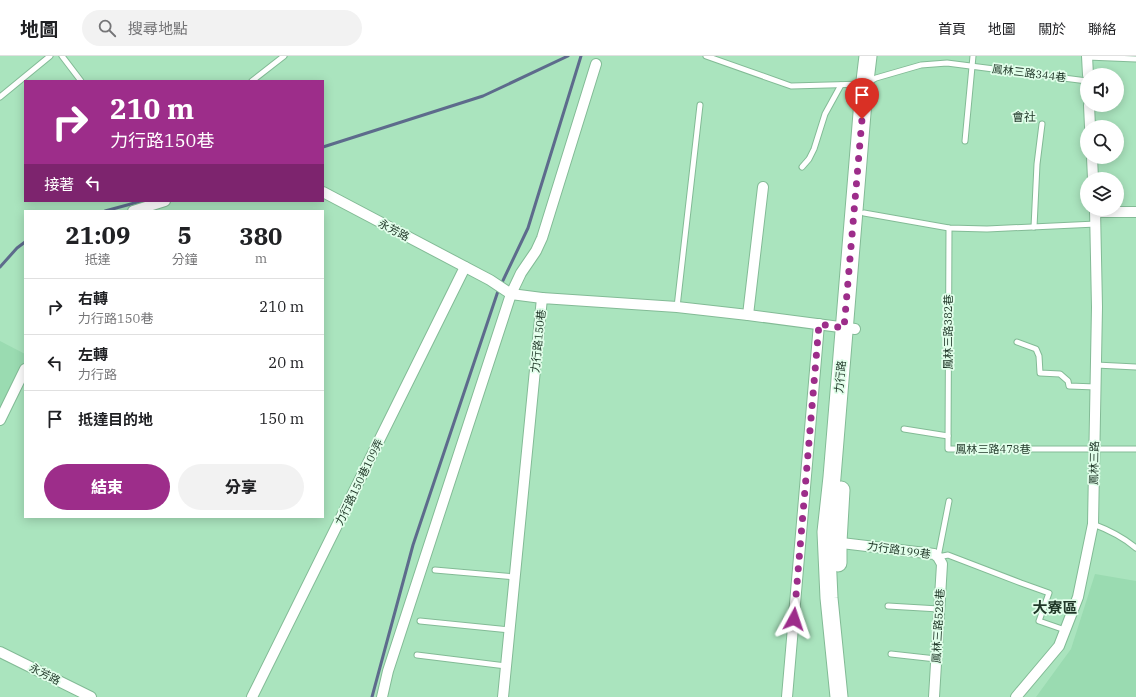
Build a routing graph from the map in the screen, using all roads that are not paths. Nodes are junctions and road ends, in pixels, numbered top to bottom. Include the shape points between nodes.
1 (50, 56) edge
2 (62, 56) edge
3 (284, 56) edge
4 (706, 56) edge
5 (868, 56) edge
6 (879, 56) edge
7 (973, 56) edge
8 (1087, 57) edge
9 (1136, 59) edge
10 (596, 64) dead end
11 (972, 66) junction
12 (1088, 68) edge
13 (80, 80) edge
14 (253, 80) edge
15 (1080, 80) edge
16 (870, 81) junction
17 (840, 85) junction
18 (0, 96) edge
19 (700, 105) dead end
20 (1042, 124) dead end
21 (965, 141) dead end
22 (802, 166) dead end
23 (764, 186) dead end
24 (324, 193) edge
25 (162, 202) edge
26 (136, 210) edge
27 (1124, 212) edge
28 (1136, 212) edge
29 (864, 213) junction
30 (1095, 216) edge
31 (1096, 224) junction
32 (1034, 227) junction
33 (949, 228) junction
34 (465, 268) junction
35 (511, 294) junction
36 (542, 298) junction
37 (677, 307) junction
38 (748, 315) junction
39 (819, 324) junction
40 (849, 329) junction
41 (1017, 342) dead end
42 (1096, 365) junction
43 (1136, 367) edge
44 (24, 371) edge
45 (1096, 387) junction
46 (0, 420) edge
47 (904, 429) dead end
48 (948, 436) junction
49 (1136, 449) edge
50 (1094, 450) junction
51 (949, 501) dead end
52 (1093, 524) junction
53 (832, 542) junction
54 (1136, 548) edge
55 (938, 557) junction
56 (435, 570) dead end
57 (515, 577) junction
58 (888, 606) dead end
59 (939, 610) junction
60 (420, 621) dead end
61 (510, 630) junction
62 (1065, 630) junction
63 (0, 652) edge
64 (890, 654) dead end
65 (417, 655) dead end
66 (936, 659) junction
67 (506, 666) junction
68 (91, 697) edge
69 (252, 697) edge
70 (382, 697) edge
71 (503, 697) edge
72 (787, 697) edge
73 (839, 697) edge
74 (849, 697) edge
75 (934, 697) edge
76 (1016, 697) edge

1 - 18 lane
2 - 13 lane
3 - 14 lane
4 - 17 lane, 鳳林三路344巷 via 791,86
5 - 16 main road, 力行路
6 - 16 main road, 力行路
7 - 11 lane
8 - 9 lane
8 - 12 street
10 - 35 street via 542,238
11 - 15 lane, 鳳林三路344巷
11 - 16 lane, 鳳林三路344巷 via 947,63 921,65
11 - 21 lane
16 - 17 lane, 鳳林三路344巷
16 - 29 main road, 力行路
16 - 40 main road, 力行路
17 - 22 lane via 825,114 814,149
19 - 37 lane
20 - 32 lane
23 - 38 street
24 - 34 street, 永芳路
25 - 26 street
27 - 28 street
29 - 33 lane
29 - 40 main road, 力行路
30 - 31 street, 鳳林三路
31 - 32 lane
31 - 42 street, 鳳林三路
32 - 33 lane
33 - 48 lane, 鳳林三路382巷
34 - 35 street
34 - 69 street, 力行路150巷109弄
35 - 36 street
35 - 70 street via 388,671
36 - 37 street, 力行路150巷
36 - 57 street, 力行路150巷
37 - 38 street, 力行路150巷
38 - 39 street, 力行路150巷
39 - 40 street, 力行路150巷
39 - 72 street
40 - 53 main road, 力行路 via 842,478
41 - 45 lane via 1036,349 1040,373 1060,374 1068,381 1069,386
42 - 43 lane
42 - 45 street, 鳳林三路
44 - 46 street
45 - 50 street, 鳳林三路
47 - 48 lane, 鳳林三路478巷
48 - 50 lane, 鳳林三路478巷 via 948,448
49 - 50 lane
50 - 52 street, 鳳林三路
51 - 55 lane, 力行路199巷
52 - 54 lane via 1124,538
52 - 62 street, 鳳林三路 via 1078,597
53 - 55 street, 力行路199巷 via 934,554
53 - 73 main road, 力行路 via 828,598
53 - 74 main road, 力行路
55 - 59 street, 鳳林三路528巷 via 942,564
55 - 62 lane via 948,555 1049,593 1039,621
56 - 57 lane
57 - 61 street, 力行路150巷
58 - 59 lane
59 - 66 street, 鳳林三路528巷
60 - 61 lane
61 - 67 street, 力行路150巷
62 - 76 street, 鳳林三路 via 1059,646
63 - 68 street, 永芳路
64 - 66 lane
65 - 67 lane
66 - 75 street, 鳳林三路528巷
67 - 71 street, 力行路150巷

